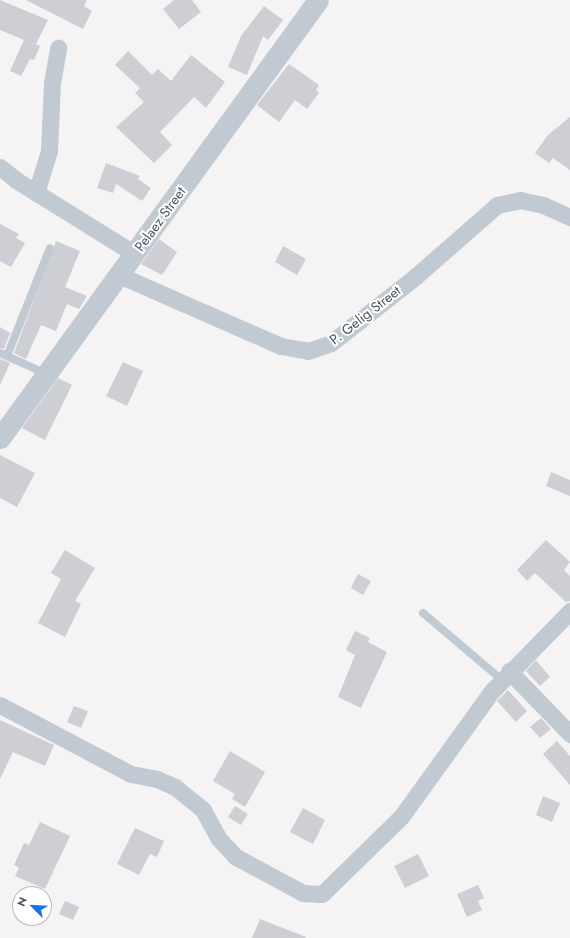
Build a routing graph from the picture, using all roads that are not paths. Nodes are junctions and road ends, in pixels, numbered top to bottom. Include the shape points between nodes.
1 (318, 0) edge
2 (58, 48) dead end
3 (0, 167) edge
4 (36, 193) junction
5 (570, 217) edge
6 (50, 248) dead end
7 (135, 254) junction
8 (119, 275) junction
9 (4, 354) edge
10 (47, 374) junction
11 (0, 438) edge
12 (570, 611) edge
13 (423, 612) dead end
14 (506, 675) junction
15 (0, 705) edge
16 (570, 734) edge

1 - 7 street, Pelaez Street
2 - 4 street via 52,83 49,151
3 - 4 street
4 - 7 street
5 - 8 street, P. Gelig Street via 544,205 520,200 497,205 416,276 331,343 308,351 281,346
6 - 9 lane
7 - 8 street, Pelaez Street
8 - 10 street, Pelaez Street
9 - 10 lane
10 - 11 street, Pelaez Street
12 - 14 street via 557,627
13 - 14 lane
14 - 15 street via 401,817 322,894 303,894 236,857 219,839 203,810 175,787 157,779 131,774
14 - 16 street

